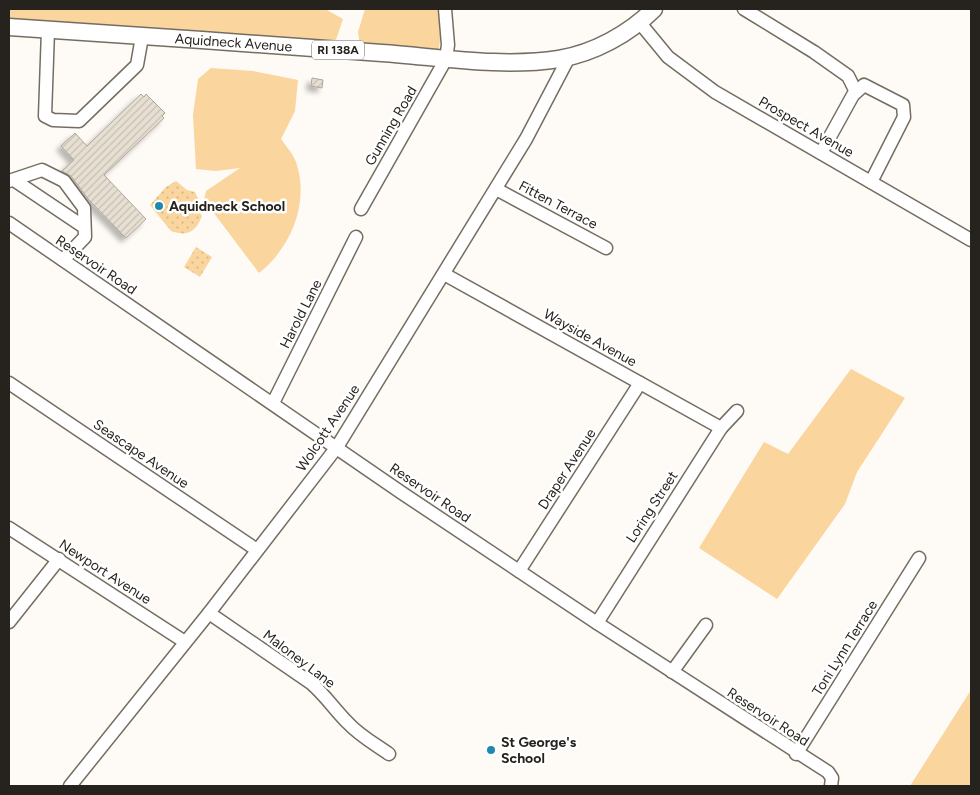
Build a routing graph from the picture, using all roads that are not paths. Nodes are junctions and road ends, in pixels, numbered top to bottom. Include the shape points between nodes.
1 (444, 9) edge
2 (654, 9) edge
3 (744, 9) edge
4 (640, 23) junction
5 (9, 27) edge
6 (48, 30) junction
7 (142, 37) junction
8 (569, 57) junction
9 (446, 59) junction
10 (856, 92) junction
11 (821, 153) junction
12 (11, 180) edge
13 (871, 182) junction
14 (496, 188) junction
15 (361, 209) dead end
16 (9, 223) edge
17 (84, 227) junction
18 (356, 238) dead end
19 (971, 240) edge
20 (606, 248) dead end
21 (63, 260) junction
22 (444, 274) junction
23 (9, 383) edge
24 (640, 383) junction
25 (272, 403) junction
26 (737, 411) dead end
27 (721, 428) junction
28 (337, 447) junction
29 (9, 528) edge
30 (257, 550) junction
31 (919, 558) dead end
32 (59, 560) junction
33 (519, 571) junction
34 (208, 613) junction
35 (9, 622) edge
36 (597, 623) junction
37 (706, 625) dead end
38 (185, 642) junction
39 (672, 672) junction
40 (389, 754) dead end
41 (796, 754) junction
42 (70, 786) edge
43 (831, 786) edge

1 - 9 street via 448,45
2 - 4 main road, Aquidneck Avenue / RI 138A
3 - 10 street via 848,76
4 - 8 main road, Aquidneck Avenue / RI 138A via 603,45
4 - 11 street, Prospect Avenue via 668,57 699,81
5 - 6 main road, Aquidneck Avenue / RI 138A
6 - 7 main road, Aquidneck Avenue / RI 138A
6 - 7 street via 45,116 53,120 80,121 138,65
7 - 9 main road, Aquidneck Avenue / RI 138A
8 - 9 main road, Aquidneck Avenue / RI 138A via 535,62
8 - 14 street, Wolcott Avenue
9 - 15 street, Gunning Road
10 - 11 street
10 - 13 street via 864,85 903,105 904,118
11 - 13 street, Prospect Avenue
12 - 17 street
12 - 17 street via 42,170 64,181 84,208
13 - 19 street, Prospect Avenue
14 - 20 street, Fitten Terrace
14 - 22 street, Wolcott Avenue
16 - 21 street, Reservoir Road
17 - 21 street via 85,237
18 - 25 street, Harold Lane
21 - 25 street, Reservoir Road
22 - 24 street, Wayside Avenue
22 - 28 street, Wolcott Avenue
23 - 30 street, Seascape Avenue
24 - 27 street, Wayside Avenue
24 - 33 street, Draper Avenue
25 - 28 street, Reservoir Road
26 - 27 street, Loring Street
27 - 36 street, Loring Street
28 - 30 street, Wolcott Avenue
28 - 33 street, Reservoir Road
29 - 32 street, Newport Avenue
30 - 34 street, Wolcott Avenue
31 - 41 street, Toni Lynn Terrace
32 - 35 street
32 - 38 street, Newport Avenue
33 - 36 street, Reservoir Road
34 - 38 street, Wolcott Avenue
34 - 40 street, Maloney Lane via 311,683 327,696 362,737
36 - 39 street, Reservoir Road
37 - 39 street
38 - 42 street, Wolcott Avenue
39 - 41 street, Reservoir Road
41 - 43 street, Reservoir Road via 828,772 832,778

